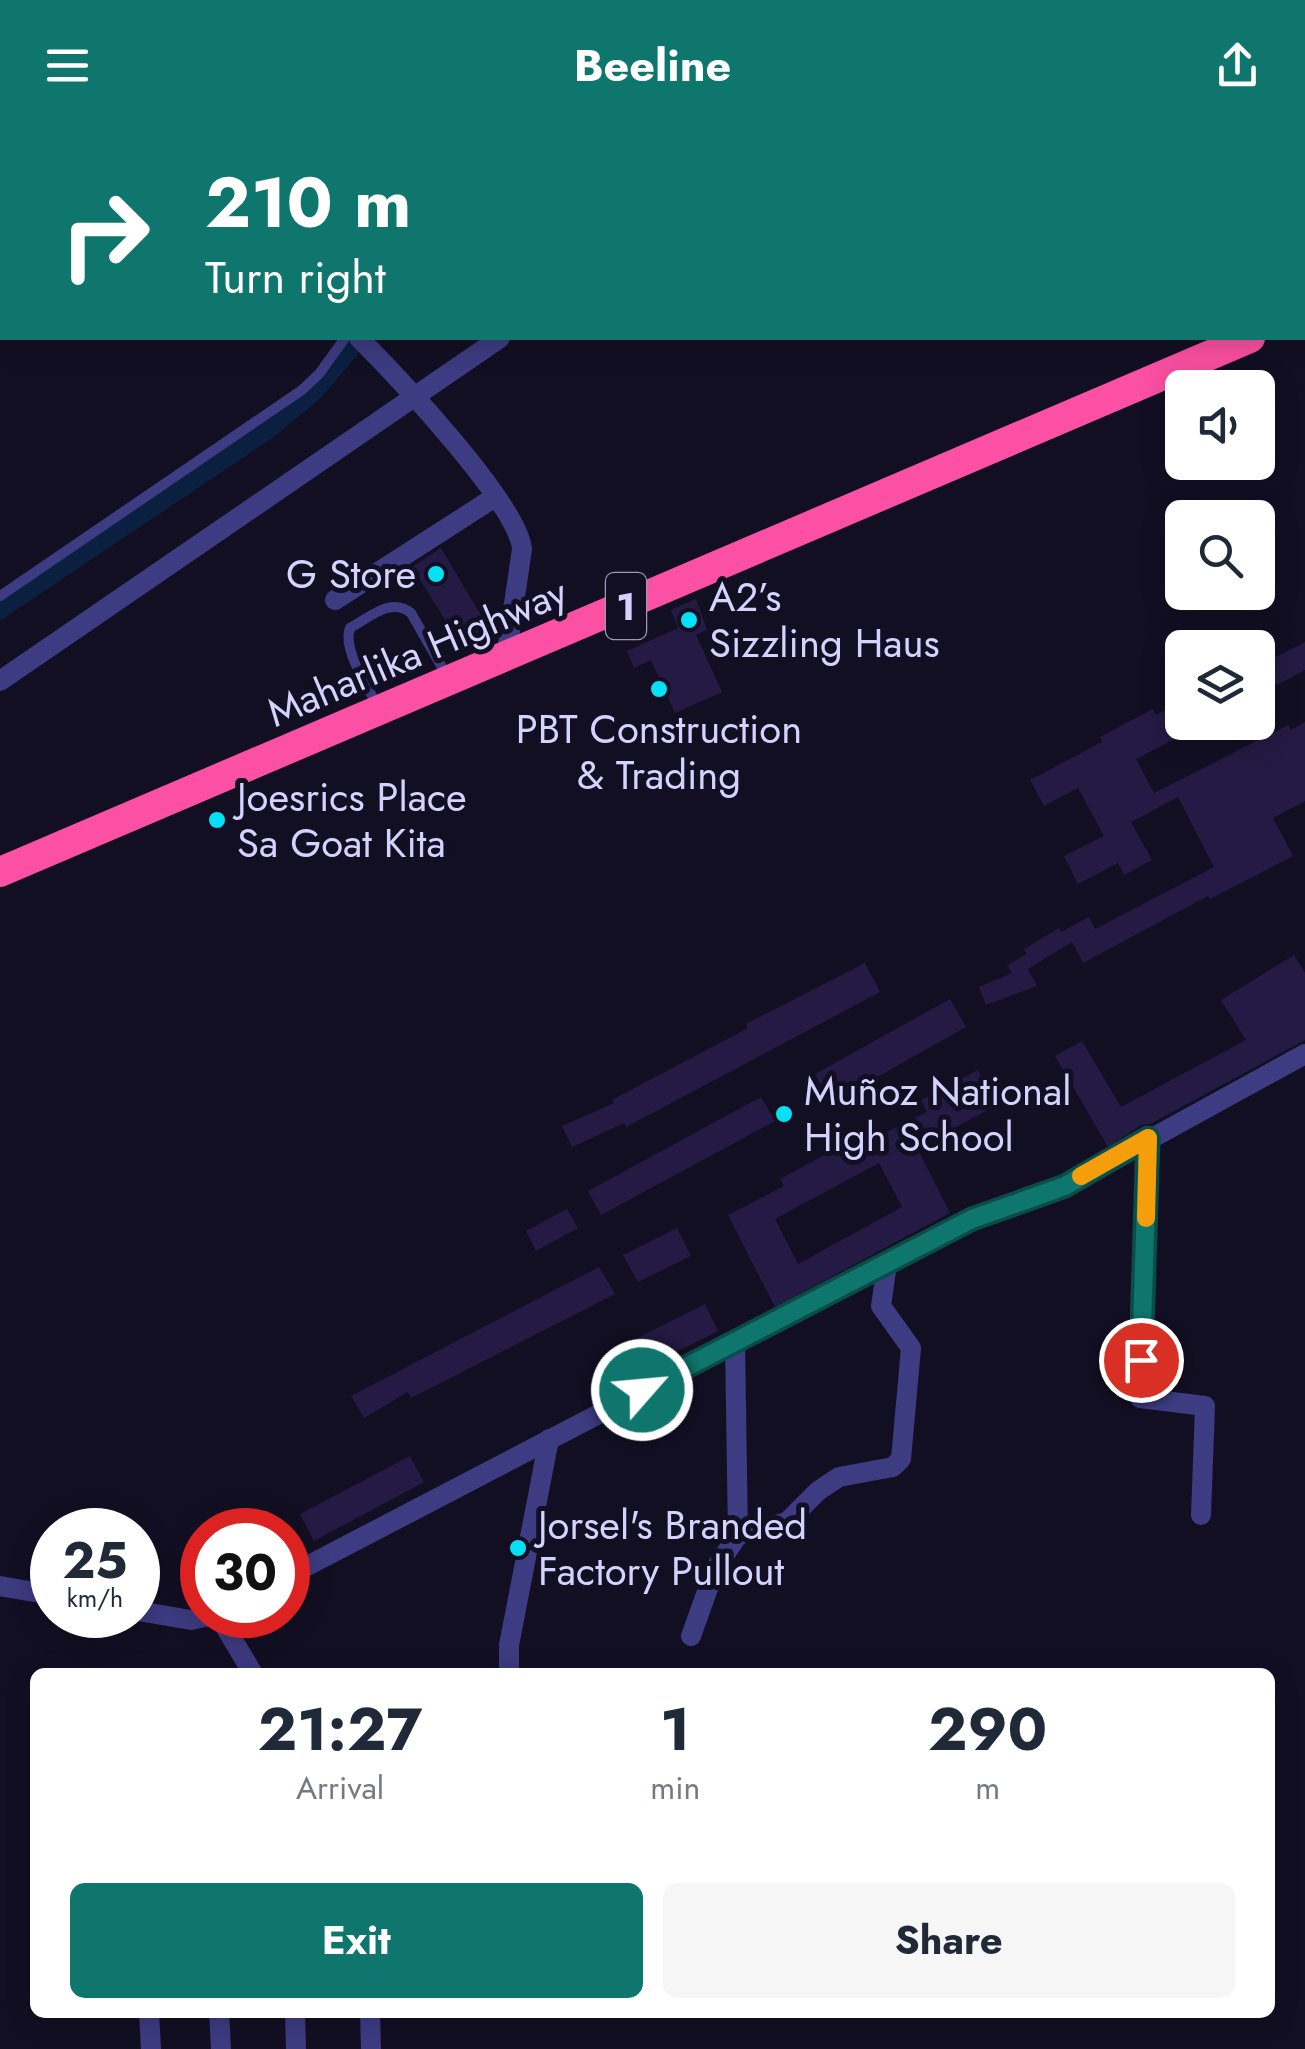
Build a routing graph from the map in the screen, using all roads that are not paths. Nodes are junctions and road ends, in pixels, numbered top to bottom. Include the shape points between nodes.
1 (344, 340) edge
2 (361, 340) edge
3 (497, 340) edge
4 (1245, 340) edge
5 (416, 396) junction
6 (495, 496) junction
7 (0, 596) edge
8 (335, 600) dead end
9 (506, 658) junction
10 (0, 681) edge
11 (450, 682) junction
12 (380, 711) junction
13 (0, 872) edge
14 (1305, 1054) edge
15 (1148, 1138) junction
16 (887, 1264) junction
17 (735, 1342) junction
18 (549, 1439) junction
19 (1201, 1515) dead end
20 (738, 1535) junction
21 (310, 1564) edge
22 (0, 1586) edge
23 (30, 1591) edge
24 (691, 1636) dead end
25 (231, 1638) edge
26 (249, 1668) edge
27 (509, 1668) edge
28 (149, 2018) edge
29 (220, 2018) edge
30 (294, 2018) edge
31 (370, 2018) edge
32 (150, 2049) edge
33 (221, 2049) edge
34 (296, 2049) edge
35 (371, 2049) edge

1 - 7 lane via 302,390
2 - 5 street
3 - 5 street
4 - 9 highway, Maharlika Highway / 1
5 - 6 street
5 - 10 street
6 - 8 street
6 - 9 street via 522,550
9 - 11 highway, Maharlika Highway / 1
11 - 12 highway, Maharlika Highway / 1
11 - 12 lane via 411,613 391,606 348,633
12 - 13 highway, Maharlika Highway / 1
14 - 15 street
15 - 16 street via 1065,1186 972,1219
15 - 19 street via 1140,1398 1205,1406
16 - 17 street
16 - 20 street via 881,1306 911,1348 901,1459 892,1467 839,1477 788,1522
17 - 18 street
17 - 20 street
18 - 21 street
18 - 27 street
20 - 24 street via 715,1568
22 - 23 street
25 - 26 street
28 - 32 street
29 - 33 street
30 - 34 street
31 - 35 street

